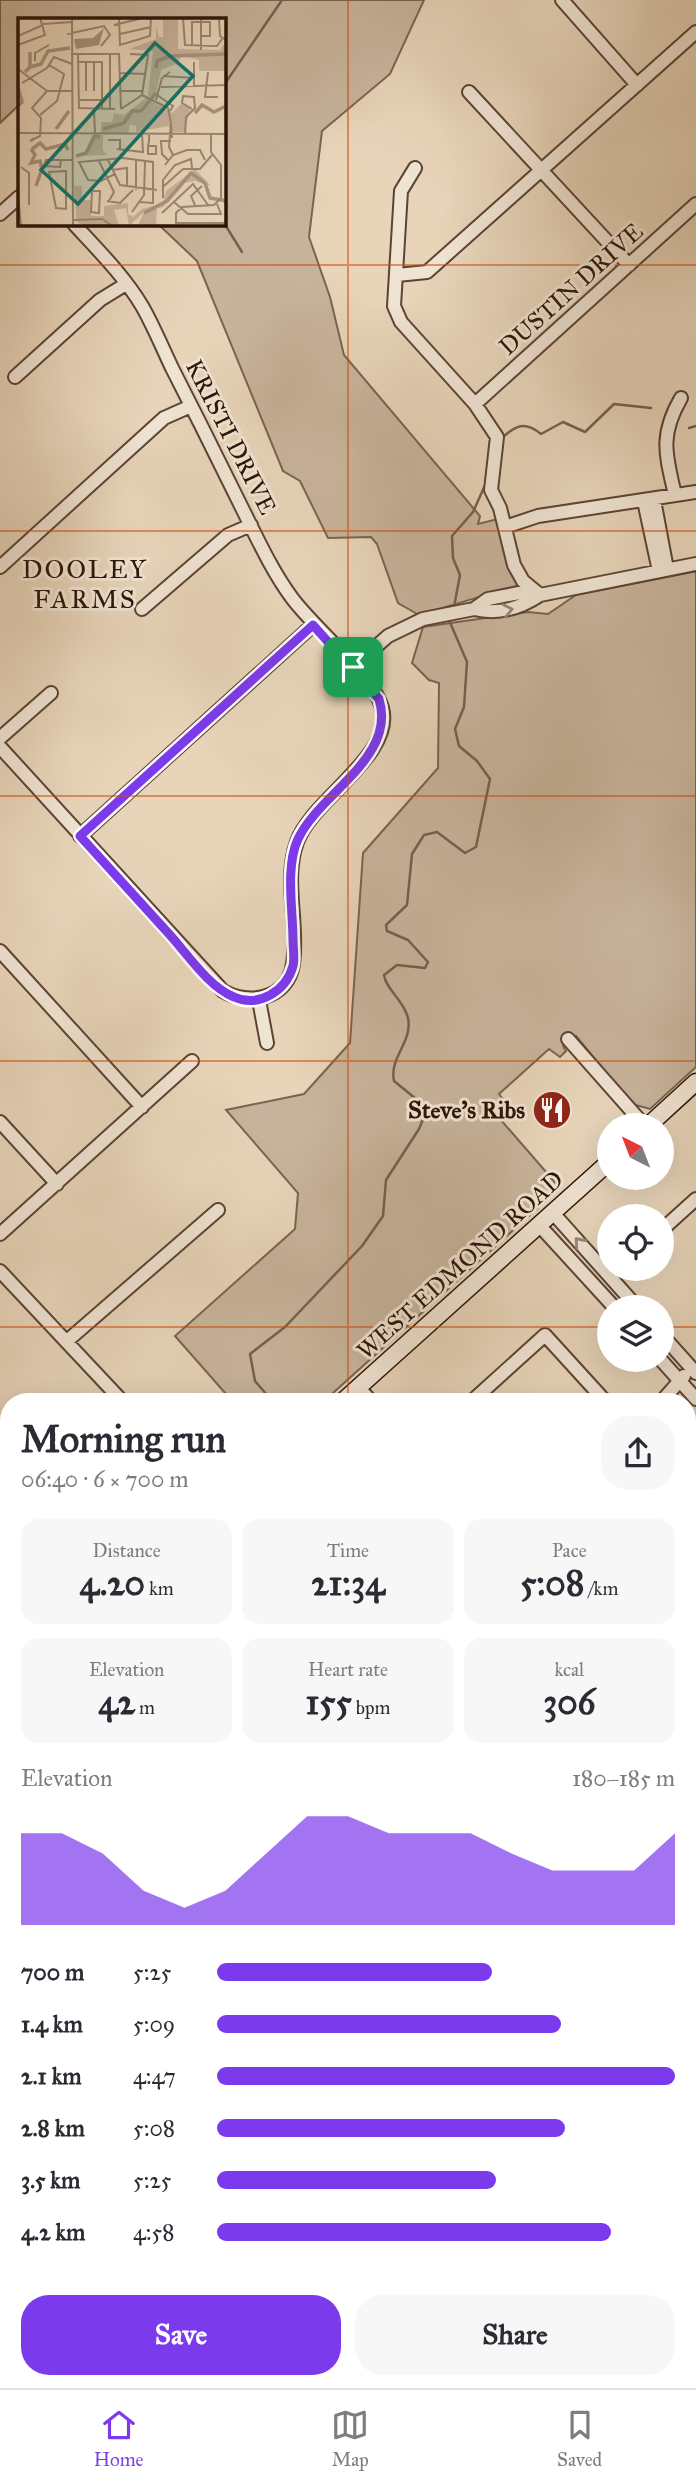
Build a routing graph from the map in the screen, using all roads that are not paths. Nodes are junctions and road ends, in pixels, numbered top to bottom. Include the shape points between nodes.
1 (562, 0) edge
2 (696, 33) edge
3 (637, 85) junction
4 (469, 92) dead end
5 (415, 168) dead end
6 (541, 170) junction
7 (18, 198) edge
8 (696, 204) edge
9 (0, 214) edge
10 (76, 226) edge
11 (629, 265) junction
12 (397, 275) junction
13 (126, 284) junction
14 (15, 377) dead end
15 (681, 398) dead end
16 (475, 404) junction
17 (191, 406) junction
18 (696, 492) edge
19 (675, 495) junction
20 (649, 501) junction
21 (251, 525) junction
22 (505, 527) junction
23 (696, 564) edge
24 (0, 567) edge
25 (663, 570) junction
26 (540, 595) junction
27 (142, 609) dead end
28 (313, 625) junction
29 (353, 667) junction
30 (51, 693) dead end
31 (0, 738) edge
32 (0, 747) edge
33 (80, 836) junction
34 (0, 951) edge
35 (259, 1000) junction
36 (568, 1039) dead end
37 (267, 1043) dead end
38 (192, 1061) dead end
39 (696, 1083) edge
40 (142, 1107) junction
41 (636, 1113) edge
42 (661, 1113) edge
43 (0, 1122) edge
44 (597, 1173) edge
45 (57, 1184) junction
46 (696, 1199) edge
47 (218, 1210) dead end
48 (553, 1213) junction
49 (674, 1219) edge
50 (540, 1225) junction
51 (0, 1234) edge
52 (0, 1271) edge
53 (603, 1295) edge
54 (626, 1295) edge
55 (67, 1341) junction
56 (674, 1347) edge
57 (694, 1368) edge
58 (672, 1372) edge
59 (680, 1381) junction
60 (358, 1387) junction
61 (115, 1393) edge
62 (352, 1393) edge
63 (364, 1393) edge
64 (481, 1393) edge
65 (598, 1393) edge
66 (669, 1393) edge
67 (691, 1393) edge

1 - 3 street
2 - 3 street
3 - 6 street
4 - 6 street
5 - 12 street via 401,191
6 - 11 street
6 - 12 street via 427,272
7 - 9 street
8 - 11 street, DUSTIN DRIVE
10 - 13 street, KRISTI DRIVE
11 - 16 street, DUSTIN DRIVE
12 - 16 street via 394,306 401,322
13 - 14 street via 100,300
13 - 17 street, KRISTI DRIVE via 142,306
15 - 19 street via 669,419 665,439
16 - 22 street via 496,437 491,490
17 - 21 street, KRISTI DRIVE
17 - 24 street via 164,418
18 - 19 street
19 - 20 street
20 - 22 street via 538,516
20 - 25 street
21 - 27 street via 228,535
21 - 28 street, KRISTI DRIVE via 277,575
22 - 26 street via 514,565 523,581
23 - 25 street
25 - 26 street
26 - 29 street via 519,593 488,599 474,609 423,619 388,636
28 - 29 street, KRISTI DRIVE
28 - 33 street
29 - 35 street, KRISTI DRIVE via 379,699 383,712 380,738 321,806 297,842 292,877 293,966 275,993
30 - 31 street
32 - 33 street
33 - 35 street via 223,991 236,999
34 - 40 street
35 - 37 street
36 - 41 street
38 - 40 street
39 - 42 main road
40 - 45 street
43 - 45 street
44 - 48 main road, WEST EDMOND ROAD
45 - 51 street
46 - 49 street
47 - 55 street
48 - 50 main road, WEST EDMOND ROAD
54 -> 48 street
50 - 53 street
50 - 60 main road, WEST EDMOND ROAD
52 - 55 street
55 - 61 street
56 - 57 street
57 - 59 street
58 - 59 street
59 - 66 street
59 - 67 street
60 - 62 main road, WEST EDMOND ROAD
60 - 63 street
64 - 65 street via 545,1335

